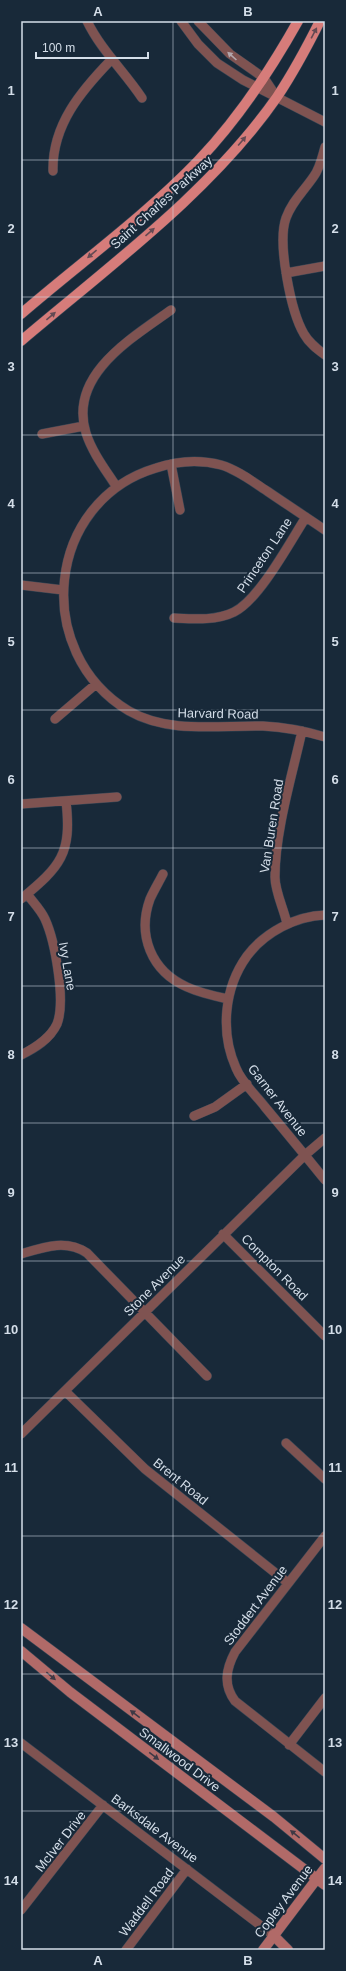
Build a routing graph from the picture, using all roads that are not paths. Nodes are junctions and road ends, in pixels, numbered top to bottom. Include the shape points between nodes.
1 (87, 21) edge
2 (181, 21) edge
3 (198, 21) edge
4 (298, 21) edge
5 (320, 21) edge
6 (111, 60) junction
7 (264, 78) junction
8 (258, 88) junction
9 (142, 98) dead end
10 (276, 98) junction
11 (325, 122) edge
12 (325, 147) edge
13 (53, 170) dead end
14 (325, 266) edge
15 (286, 273) junction
16 (171, 310) dead end
17 (21, 314) edge
18 (21, 341) edge
19 (325, 355) edge
20 (84, 426) junction
21 (42, 434) dead end
22 (171, 464) junction
23 (116, 486) junction
24 (180, 510) dead end
25 (306, 517) junction
26 (325, 530) edge
27 (21, 585) edge
28 (63, 590) junction
29 (174, 618) dead end
30 (96, 684) junction
31 (55, 719) dead end
32 (302, 731) junction
33 (325, 737) edge
34 (117, 797) dead end
35 (66, 801) junction
36 (21, 804) edge
37 (163, 874) dead end
38 (24, 897) edge
39 (325, 915) edge
40 (287, 924) junction
41 (228, 999) junction
42 (21, 1055) edge
43 (246, 1084) junction
44 (194, 1116) dead end
45 (325, 1138) edge
46 (305, 1155) junction
47 (325, 1180) edge
48 (223, 1234) junction
49 (21, 1254) edge
50 (146, 1312) junction
51 (325, 1336) edge
52 (207, 1376) dead end
53 (65, 1391) junction
54 (21, 1434) edge
55 (286, 1444) dead end
56 (325, 1479) edge
57 (325, 1536) edge
58 (288, 1583) junction
59 (21, 1628) edge
60 (21, 1651) edge
61 (325, 1698) edge
62 (21, 1743) edge
63 (289, 1745) junction
64 (325, 1772) edge
65 (103, 1806) junction
66 (325, 1859) edge
67 (325, 1868) edge
68 (187, 1869) junction
69 (321, 1882) edge
70 (21, 1910) edge
71 (273, 1935) junction
72 (126, 1950) edge
73 (263, 1950) edge
74 (288, 1950) edge

1 - 6 street
2 - 8 street via 198,44 217,63
7 -> 3 street via 236,59
4 - 7 main road, Saint Charles Parkway
10 -> 5 main road, Saint Charles Parkway via 299,62
6 - 9 street
6 - 13 street via 87,84 63,120 56,141
7 - 8 main road, Saint Charles Parkway
7 - 10 street
8 - 10 street
8 -> 17 main road, Saint Charles Parkway via 236,118 198,161
10 - 11 street
18 -> 10 main road, Saint Charles Parkway via 194,193 237,147
12 - 15 street via 317,172 293,202 285,220 282,244
14 - 15 street
15 - 19 street via 302,330 307,340
16 - 20 street via 135,335 94,375 83,405
20 - 21 street
20 - 23 street via 93,450
22 - 23 street, Harvard Road via 143,472
22 - 24 street
22 - 25 street, Harvard Road via 191,461 229,468
23 - 28 street, Harvard Road via 91,512 75,540 64,575
25 - 26 street, Harvard Road
25 - 29 street, Princeton Lane via 257,592 240,609 217,617
27 - 28 street
28 - 30 street, Harvard Road via 66,621 73,648
30 - 31 street
30 - 32 street, Harvard Road via 129,711 165,724 195,727 263,726
32 - 33 street, Harvard Road
32 - 40 street, Van Buren Road via 282,823 276,869 276,887
34 - 35 street
35 - 36 street
35 - 38 street via 68,834 62,858
37 - 41 street via 151,897 146,919 145,936 151,953 161,969 177,982 198,992
38 - 42 street, Ivy Lane via 40,910 47,925 61,1000 57,1024 50,1035 35,1048
39 - 40 street, Garner Avenue via 302,918
40 - 41 street, Garner Avenue via 264,938 252,950 233,980
41 - 43 street, Garner Avenue via 228,1040 236,1068
43 - 44 street via 215,1107
43 - 46 street, Garner Avenue
45 - 46 street, Stone Avenue
46 - 47 street, Garner Avenue
46 - 48 street, Stone Avenue
48 - 50 street, Stone Avenue
48 - 51 street, Compton Road
49 - 50 street via 58,1245 80,1249
50 - 52 street
50 - 53 street, Stone Avenue
53 - 54 street, Stone Avenue
53 - 58 street, Brent Road via 145,1469
55 - 56 street
57 - 58 street, Stoddert Avenue
58 - 63 street, Stoddert Avenue via 235,1652 229,1664 227,1681 234,1701
66 -> 59 main road, Smallwood Drive via 274,1817
60 -> 69 main road, Smallwood Drive via 76,1697
61 - 63 street
62 - 65 street, Barksdale Avenue
63 - 64 street, Stoddert Avenue
65 - 68 street, Barksdale Avenue
65 - 70 street, McIver Drive
67 - 69 main road, Copley Avenue
68 - 71 street, Barksdale Avenue
68 - 72 street, Waddell Road
69 - 71 main road, Copley Avenue
71 - 73 main road, Copley Avenue
71 - 74 main road

